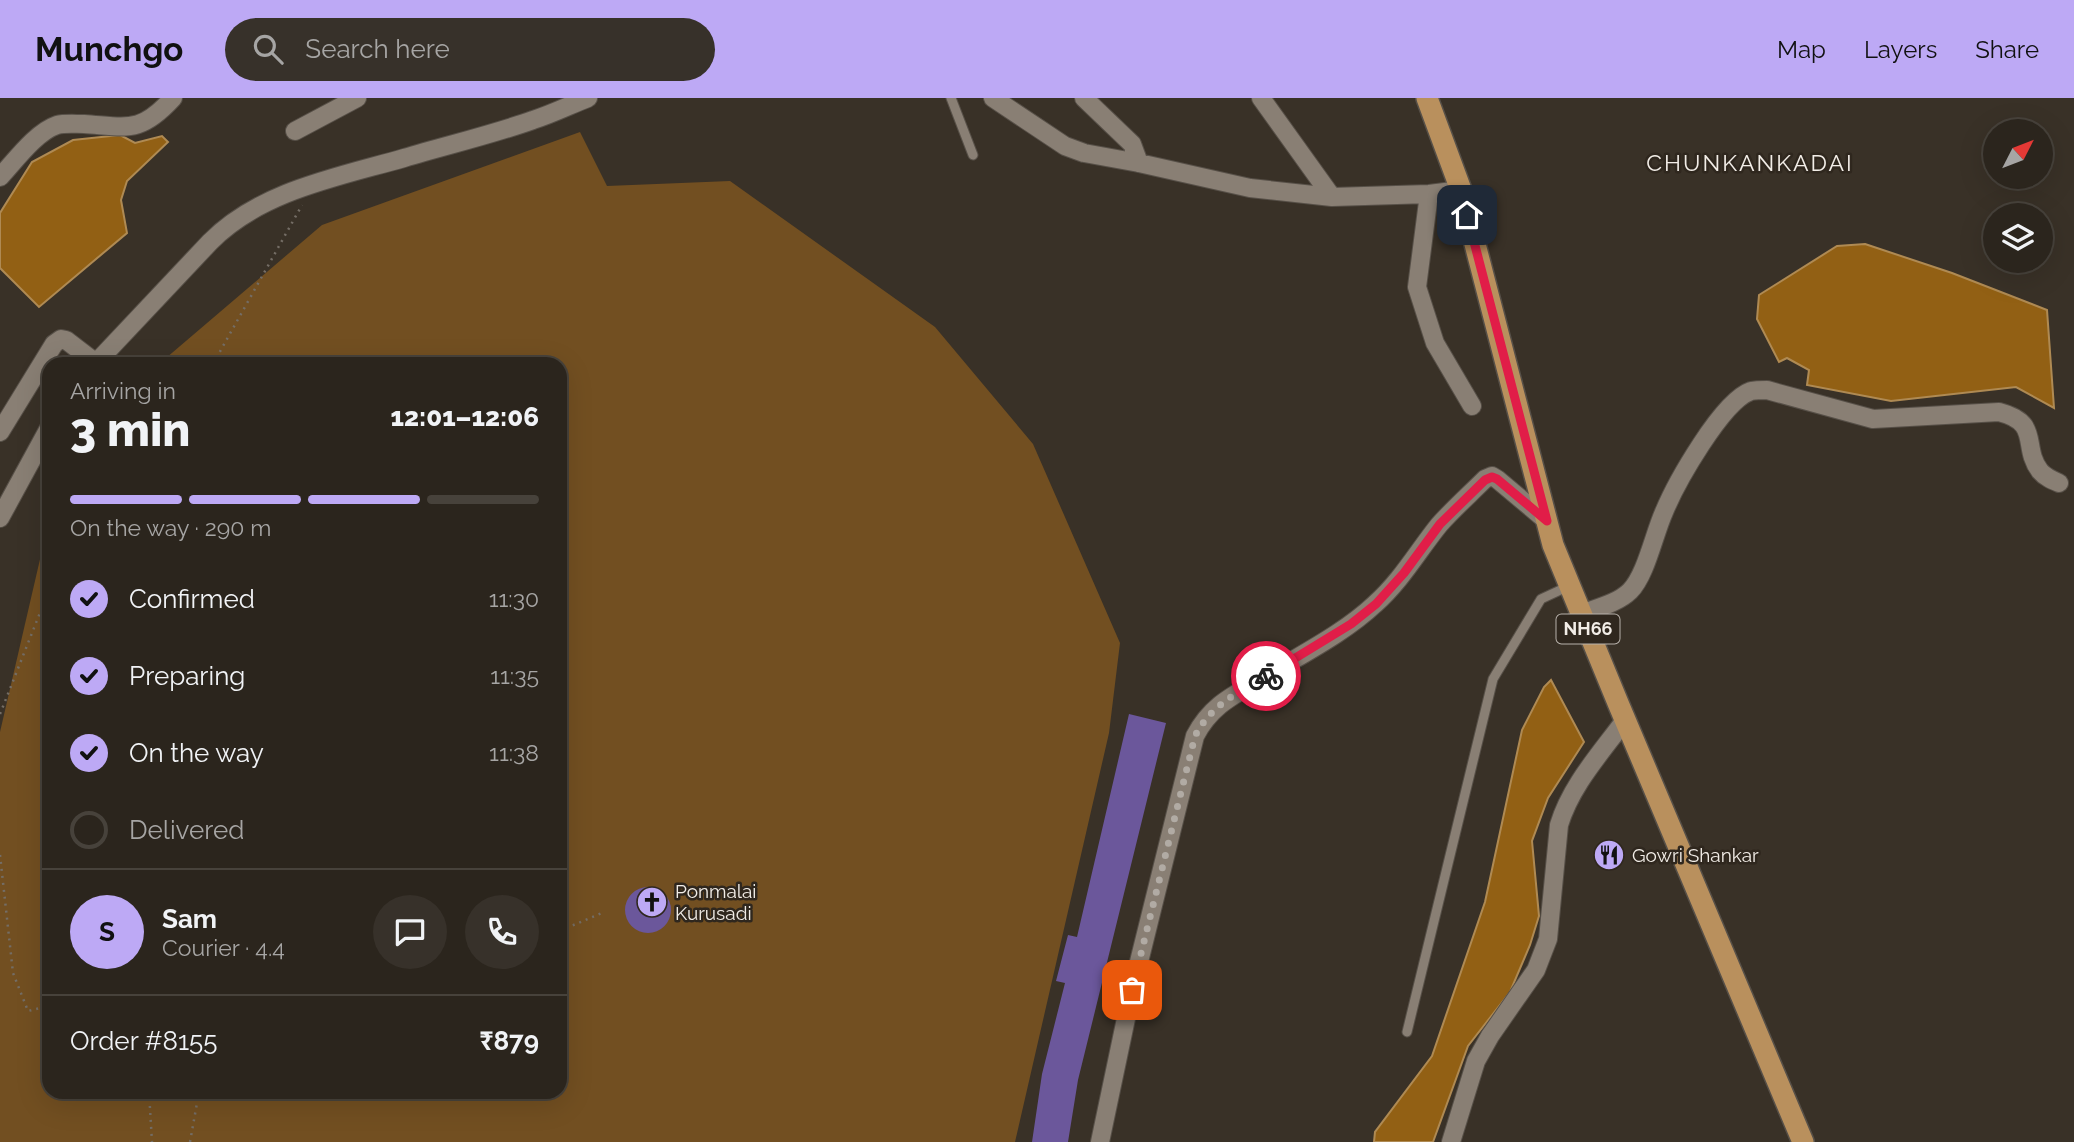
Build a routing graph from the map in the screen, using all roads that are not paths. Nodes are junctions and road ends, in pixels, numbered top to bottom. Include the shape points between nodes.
1 (173, 98) edge
2 (357, 98) edge
3 (588, 98) edge
4 (951, 98) edge
5 (993, 98) edge
6 (1084, 98) edge
7 (1261, 98) edge
8 (1427, 98) edge
9 (295, 131) dead end
10 (972, 155) dead end
11 (1139, 163) junction
12 (0, 177) edge
13 (1461, 190) junction
14 (1429, 194) junction
15 (1332, 197) junction
16 (46, 357) edge
17 (87, 357) edge
18 (102, 357) edge
19 (42, 364) edge
20 (1472, 406) dead end
21 (0, 432) edge
22 (42, 441) edge
23 (2059, 483) dead end
24 (0, 518) edge
25 (1547, 521) junction
26 (1570, 586) junction
27 (1581, 614) junction
28 (1625, 720) junction
29 (1407, 1032) dead end
30 (1100, 1142) edge
31 (1451, 1142) edge
32 (1803, 1142) edge

1 - 12 street via 148,121 134,127 55,126 40,135
2 - 9 street
3 - 18 street via 533,121 314,184 263,204 224,228
4 - 10 lane
5 - 11 street via 1065,146
6 - 11 street via 1132,144
7 - 15 street
8 - 13 highway, NH66
11 - 15 street via 1250,188
13 - 14 street
13 - 25 highway, NH66
14 - 15 street
14 - 20 street via 1417,288 1435,343
16 - 17 street via 54,344 66,340
19 - 21 street
22 - 24 street
23 - 27 street via 2040,470 2029,434 2011,415 1873,419 1768,390 1752,391 1734,401 1688,462 1630,592
25 - 26 highway, NH66
25 - 30 street via 1497,479 1485,480 1440,524 1376,604 1230,698 1203,721 1195,736 1132,990
26 - 27 highway, NH66
26 - 29 lane via 1541,599 1493,679
27 - 28 highway, NH66
28 - 31 street via 1563,812 1548,939 1536,970 1476,1061
28 - 32 highway, NH66

